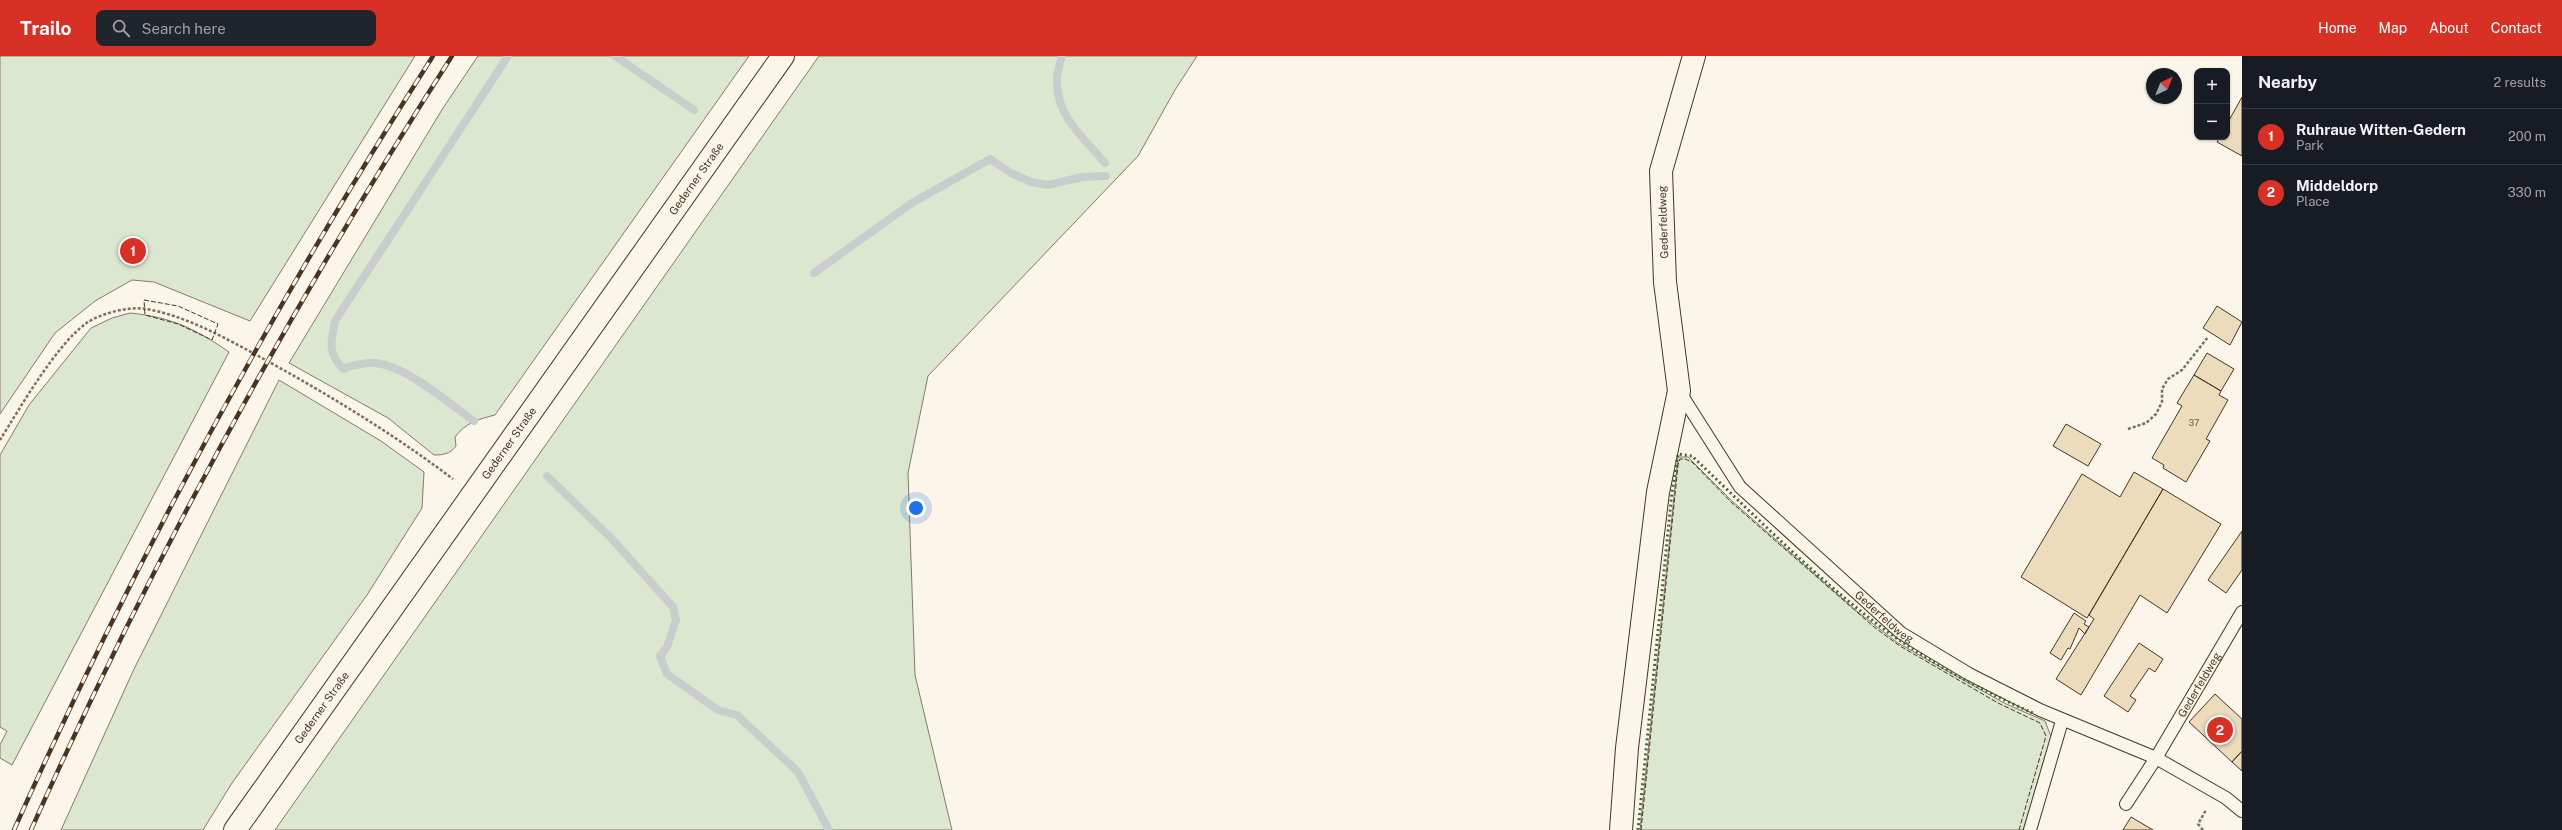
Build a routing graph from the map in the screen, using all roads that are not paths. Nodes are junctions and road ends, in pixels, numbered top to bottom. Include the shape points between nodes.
1 (783, 56) edge
2 (1694, 56) edge
3 (1679, 391) junction
4 (2242, 612) edge
5 (2062, 721) junction
6 (2156, 758) junction
7 (2126, 804) dead end
8 (2242, 811) edge
9 (235, 830) edge
10 (1620, 830) edge
11 (2030, 830) edge

1 - 9 main road, Gederner Straße
2 - 3 main road, Gederfeldweg via 1662,171 1665,282
3 - 5 lane, Gederfeldweg via 1740,487 1901,633 1969,674
3 - 10 main road, Gederfeldweg via 1658,492 1627,748
4 - 6 lane, Gederfeldweg
5 - 6 lane, Gederfeldweg
5 - 11 lane
6 - 7 lane, Gederfeldweg
6 - 8 lane, Gederfeldweg via 2226,798

